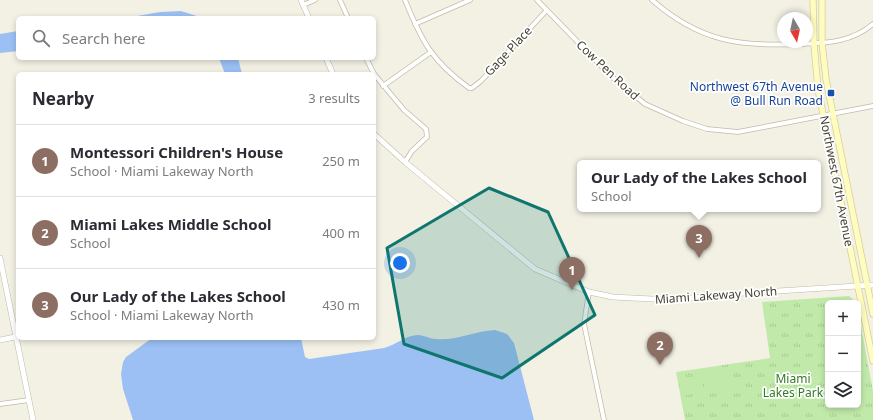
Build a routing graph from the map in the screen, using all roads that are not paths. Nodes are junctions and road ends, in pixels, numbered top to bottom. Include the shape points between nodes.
1 (315, 0) edge
2 (340, 0) edge
3 (405, 0) edge
4 (470, 0) edge
5 (537, 0) edge
6 (652, 0) edge
7 (813, 0) edge
8 (822, 0) edge
9 (302, 2) edge
10 (546, 11) junction
11 (308, 16) edge
12 (347, 16) edge
13 (415, 24) junction
14 (873, 24) edge
15 (822, 43) junction
16 (814, 44) junction
17 (431, 52) junction
18 (327, 60) edge
19 (367, 60) edge
20 (332, 72) edge
21 (373, 72) edge
22 (376, 77) edge
23 (383, 86) junction
24 (873, 106) edge
25 (832, 115) junction
26 (824, 116) junction
27 (376, 136) edge
28 (405, 162) junction
29 (0, 258) edge
30 (866, 285) junction
31 (873, 285) edge
32 (858, 286) junction
33 (589, 292) junction
34 (873, 314) edge
35 (15, 338) junction
36 (0, 340) edge
37 (873, 361) edge
38 (29, 400) junction
39 (0, 404) edge
40 (33, 420) edge
41 (604, 420) edge

1 - 9 street
2 - 12 street
3 - 13 street
4 - 13 street
5 - 10 street, Cow Pen Road
6 - 16 street via 684,24 720,39 756,45
7 - 16 main road, Northwest 67th Avenue
8 - 15 main road, Northwest 67th Avenue
9 - 11 street
10 - 17 street, Gage Place via 472,88 448,73
10 - 26 street, Cow Pen Road via 612,77 645,104 683,121 707,129 738,132
13 - 17 street via 424,44
14 - 15 street via 848,39
15 - 16 street
15 - 25 main road, Northwest 67th Avenue
16 - 26 main road, Northwest 67th Avenue
17 - 23 street
18 - 20 street
19 - 21 street
22 - 23 street
23 - 28 street via 428,134 428,138 412,151
24 - 25 street, Cow Pen Road
25 - 26 street, Cow Pen Road
25 - 30 main road, Northwest 67th Avenue
26 - 32 main road, Northwest 67th Avenue
27 - 28 street, Miami Lakeway North
28 - 33 street, Miami Lakeway North via 535,269
29 - 35 street
30 - 31 street, Miami Lakeway North
30 - 32 street, Miami Lakeway North
30 - 34 main road, Northwest 67th Avenue
32 - 33 street, Miami Lakeway North via 671,300 619,297
32 - 37 main road, Northwest 67th Avenue
33 - 41 street via 584,315 585,328
35 - 36 street
35 - 38 street
38 - 39 street
38 - 40 street

